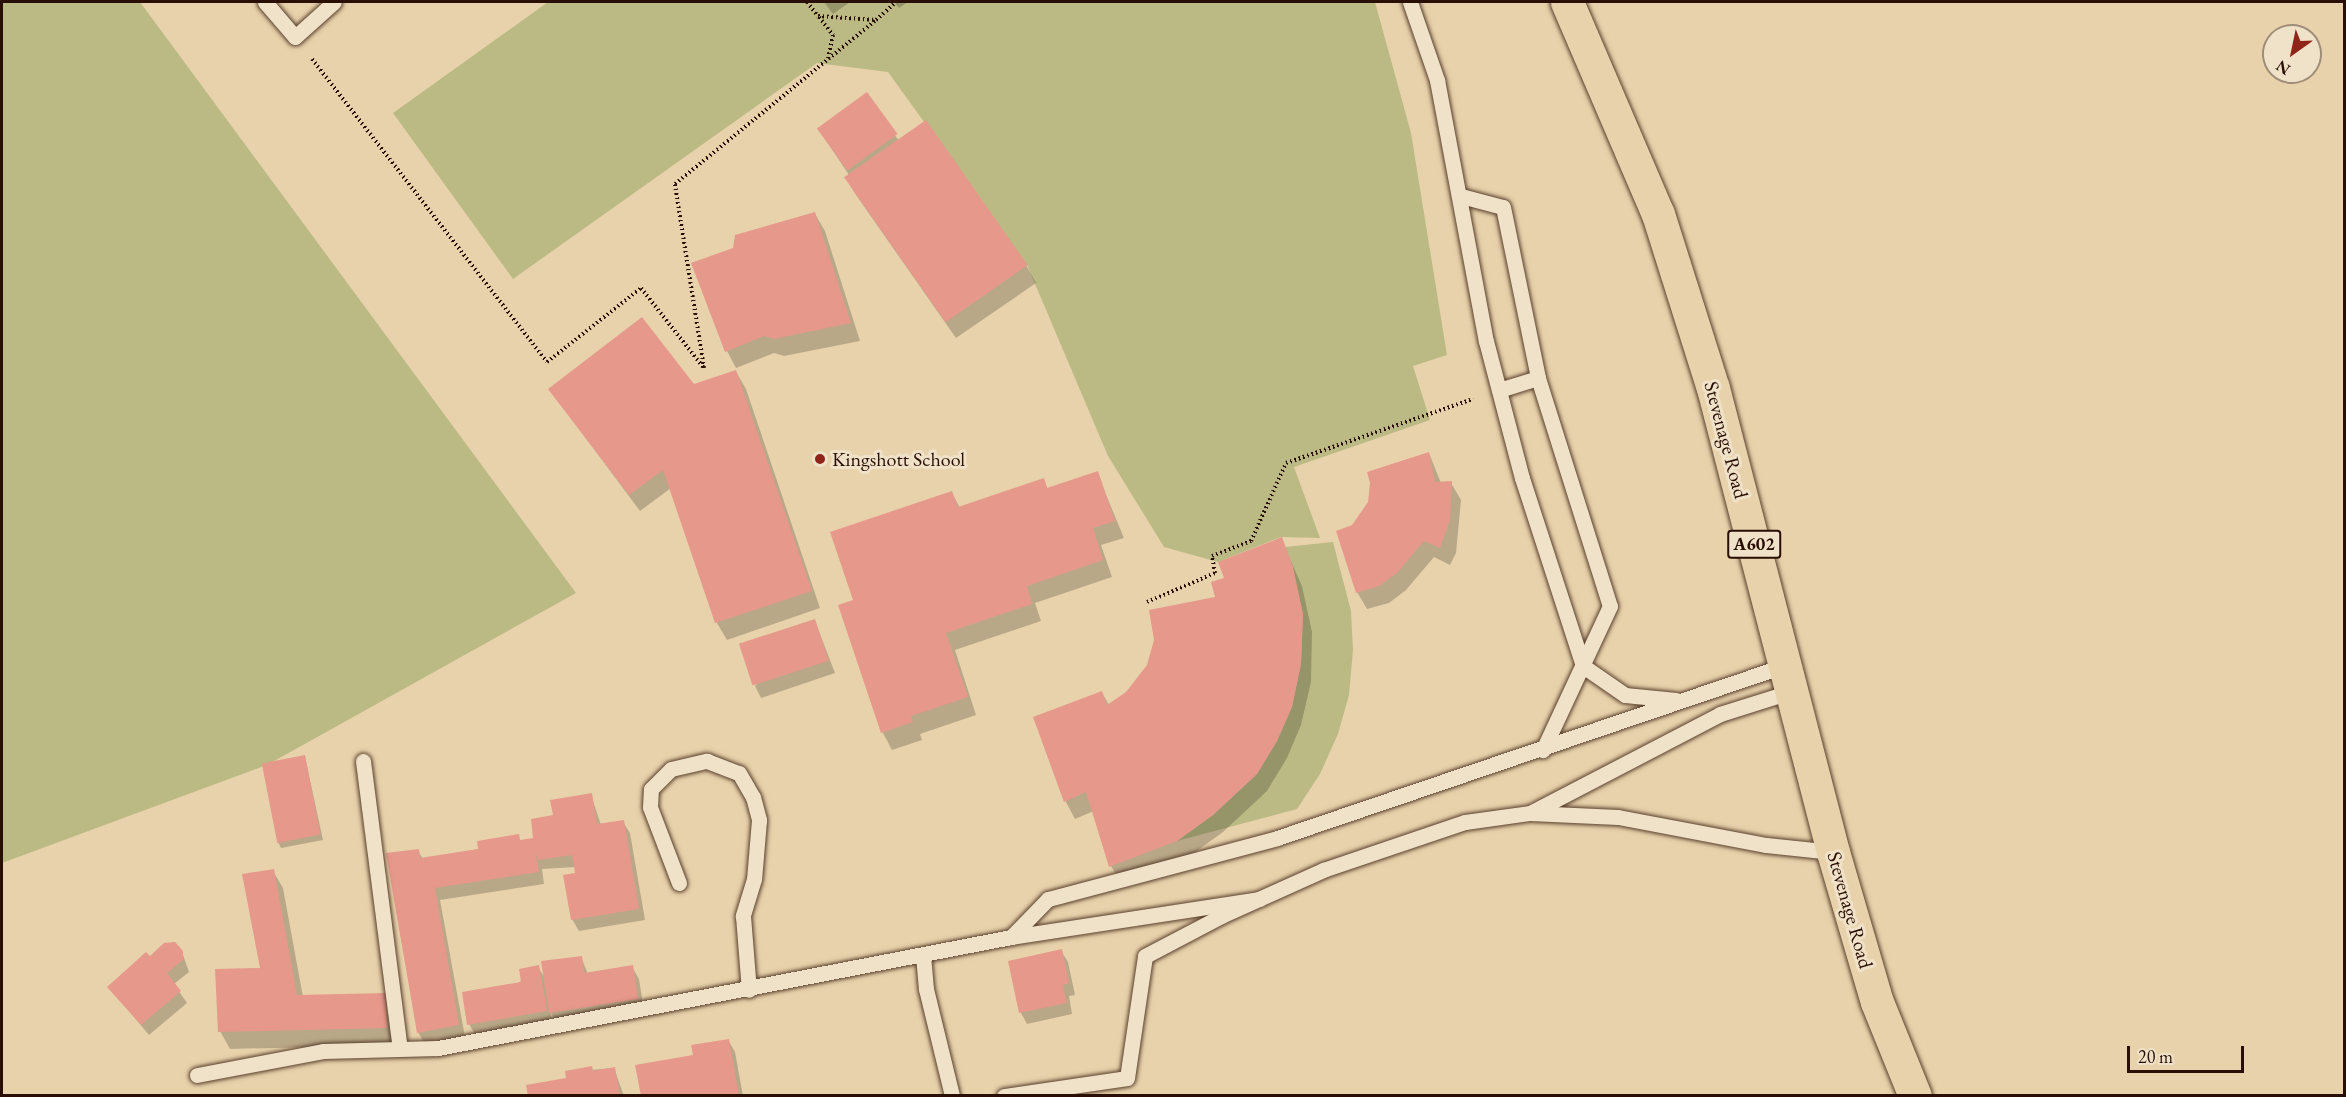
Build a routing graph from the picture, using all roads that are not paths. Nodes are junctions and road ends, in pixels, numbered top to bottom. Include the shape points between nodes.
1 (265, 2) edge
2 (334, 2) edge
3 (1410, 2) edge
4 (1567, 2) edge
5 (1461, 196) junction
6 (1538, 378) junction
7 (1499, 390) junction
8 (1583, 666) junction
9 (1789, 678) junction
10 (1682, 701) junction
11 (1543, 750) junction
12 (363, 761) dead end
13 (1530, 813) junction
14 (1833, 852) junction
15 (678, 884) dead end
16 (1259, 899) junction
17 (1011, 937) junction
18 (923, 955) junction
19 (750, 990) junction
20 (400, 1048) junction
21 (197, 1075) dead end
22 (952, 1095) edge
23 (1004, 1095) edge
24 (1915, 1095) edge

1 - 2 lane via 295,37
3 - 5 lane via 1437,80
4 - 9 main road, Stevenage Road / A602 via 1658,214 1713,388
5 - 6 lane via 1503,207
5 - 7 lane via 1486,341
6 - 7 lane
6 - 8 lane via 1610,606
7 - 8 lane via 1522,478
8 - 10 lane via 1625,695
8 - 11 lane
9 - 10 lane
9 - 13 lane
9 - 14 main road, Stevenage Road / A602
10 - 11 lane
11 - 17 lane via 1277,838 1048,898
12 - 20 lane
13 - 14 lane via 1618,818 1766,845
13 - 16 lane via 1464,822 1323,870
14 - 24 main road, Stevenage Road / A602 via 1877,1002
15 - 19 lane via 650,807 651,789 671,769 707,761 739,773 753,797 759,820 754,879 742,916
16 - 17 lane
16 - 23 lane via 1145,956 1127,1078
17 - 18 lane
18 - 19 lane
18 - 22 lane via 926,989
19 - 20 lane via 438,1048
20 - 21 lane via 323,1051

